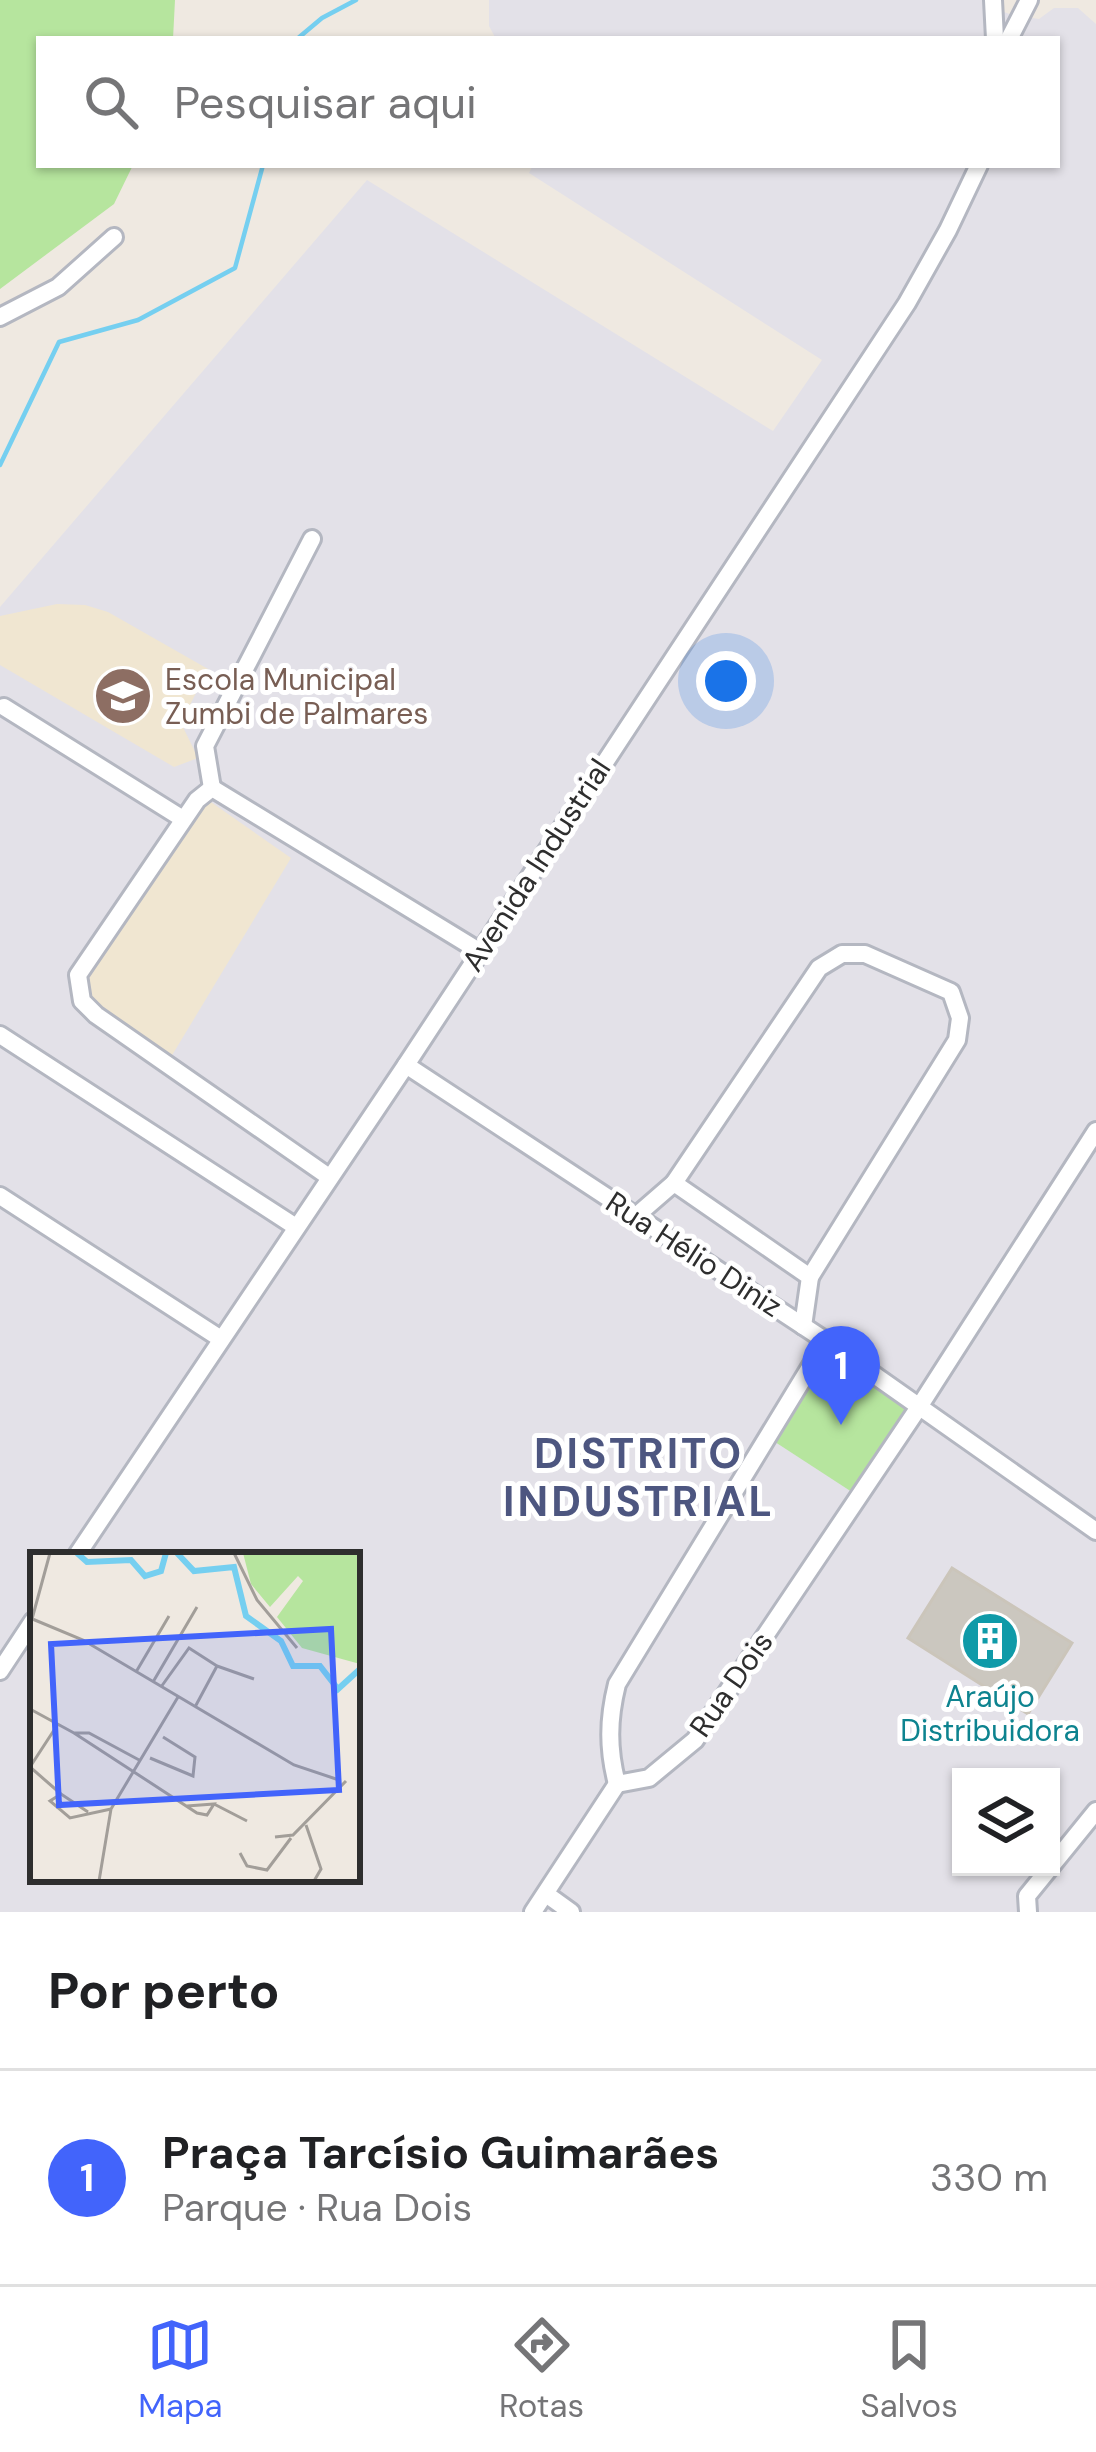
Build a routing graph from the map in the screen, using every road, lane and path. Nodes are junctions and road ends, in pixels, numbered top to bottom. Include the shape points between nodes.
1 (993, 0) edge
2 (1029, 0) edge
3 (995, 36) edge
4 (1011, 36) edge
5 (977, 168) edge
6 (114, 237) dead end
7 (0, 317) edge
8 (312, 539) dead end
9 (4, 707) dead end
10 (212, 788) junction
11 (183, 819) junction
12 (479, 951) junction
13 (0, 1035) edge
14 (406, 1065) junction
15 (1096, 1131) edge
16 (329, 1177) junction
17 (674, 1183) junction
18 (0, 1196) edge
19 (636, 1216) junction
20 (296, 1227) junction
21 (810, 1276) junction
22 (803, 1326) junction
23 (221, 1339) junction
24 (826, 1341) junction
25 (919, 1407) junction
26 (1096, 1531) edge
27 (79, 1552) edge
28 (30, 1626) edge
29 (0, 1671) edge
30 (616, 1784) junction
31 (1096, 1810) edge
32 (546, 1894) junction
33 (1027, 1904) edge
34 (532, 1912) edge
35 (572, 1912) edge
36 (1011, 1912) edge

1 - 3 street
2 - 4 street
5 - 12 street, Avenida Industrial via 908,303
6 - 7 street via 58,287
8 - 10 street via 205,746
9 - 11 street
10 - 11 street
10 - 12 street
11 - 16 street via 79,975 82,1000
12 - 14 street, Avenida Industrial
13 - 20 street
14 - 16 street, Avenida Industrial
14 - 19 street, Rua Hélio Diniz
15 - 25 street, Rua Dois
16 - 20 street, Avenida Industrial
17 - 19 street
17 - 21 street
17 - 21 street via 819,968 842,954 865,954 951,992 958,1040
18 - 23 street
19 - 22 street, Rua Hélio Diniz
20 - 23 street, Avenida Industrial
21 - 22 street
22 - 24 street, Rua Hélio Diniz
23 - 27 street, Avenida Industrial
24 - 25 street, Rua Hélio Diniz
24 - 30 street via 617,1684 609,1716
25 - 26 street, Rua Hélio Diniz
25 - 30 street, Rua Dois via 695,1740 649,1778
28 - 29 street
30 - 32 street
31 - 33 street
32 - 34 street
32 - 35 street
33 - 36 street

